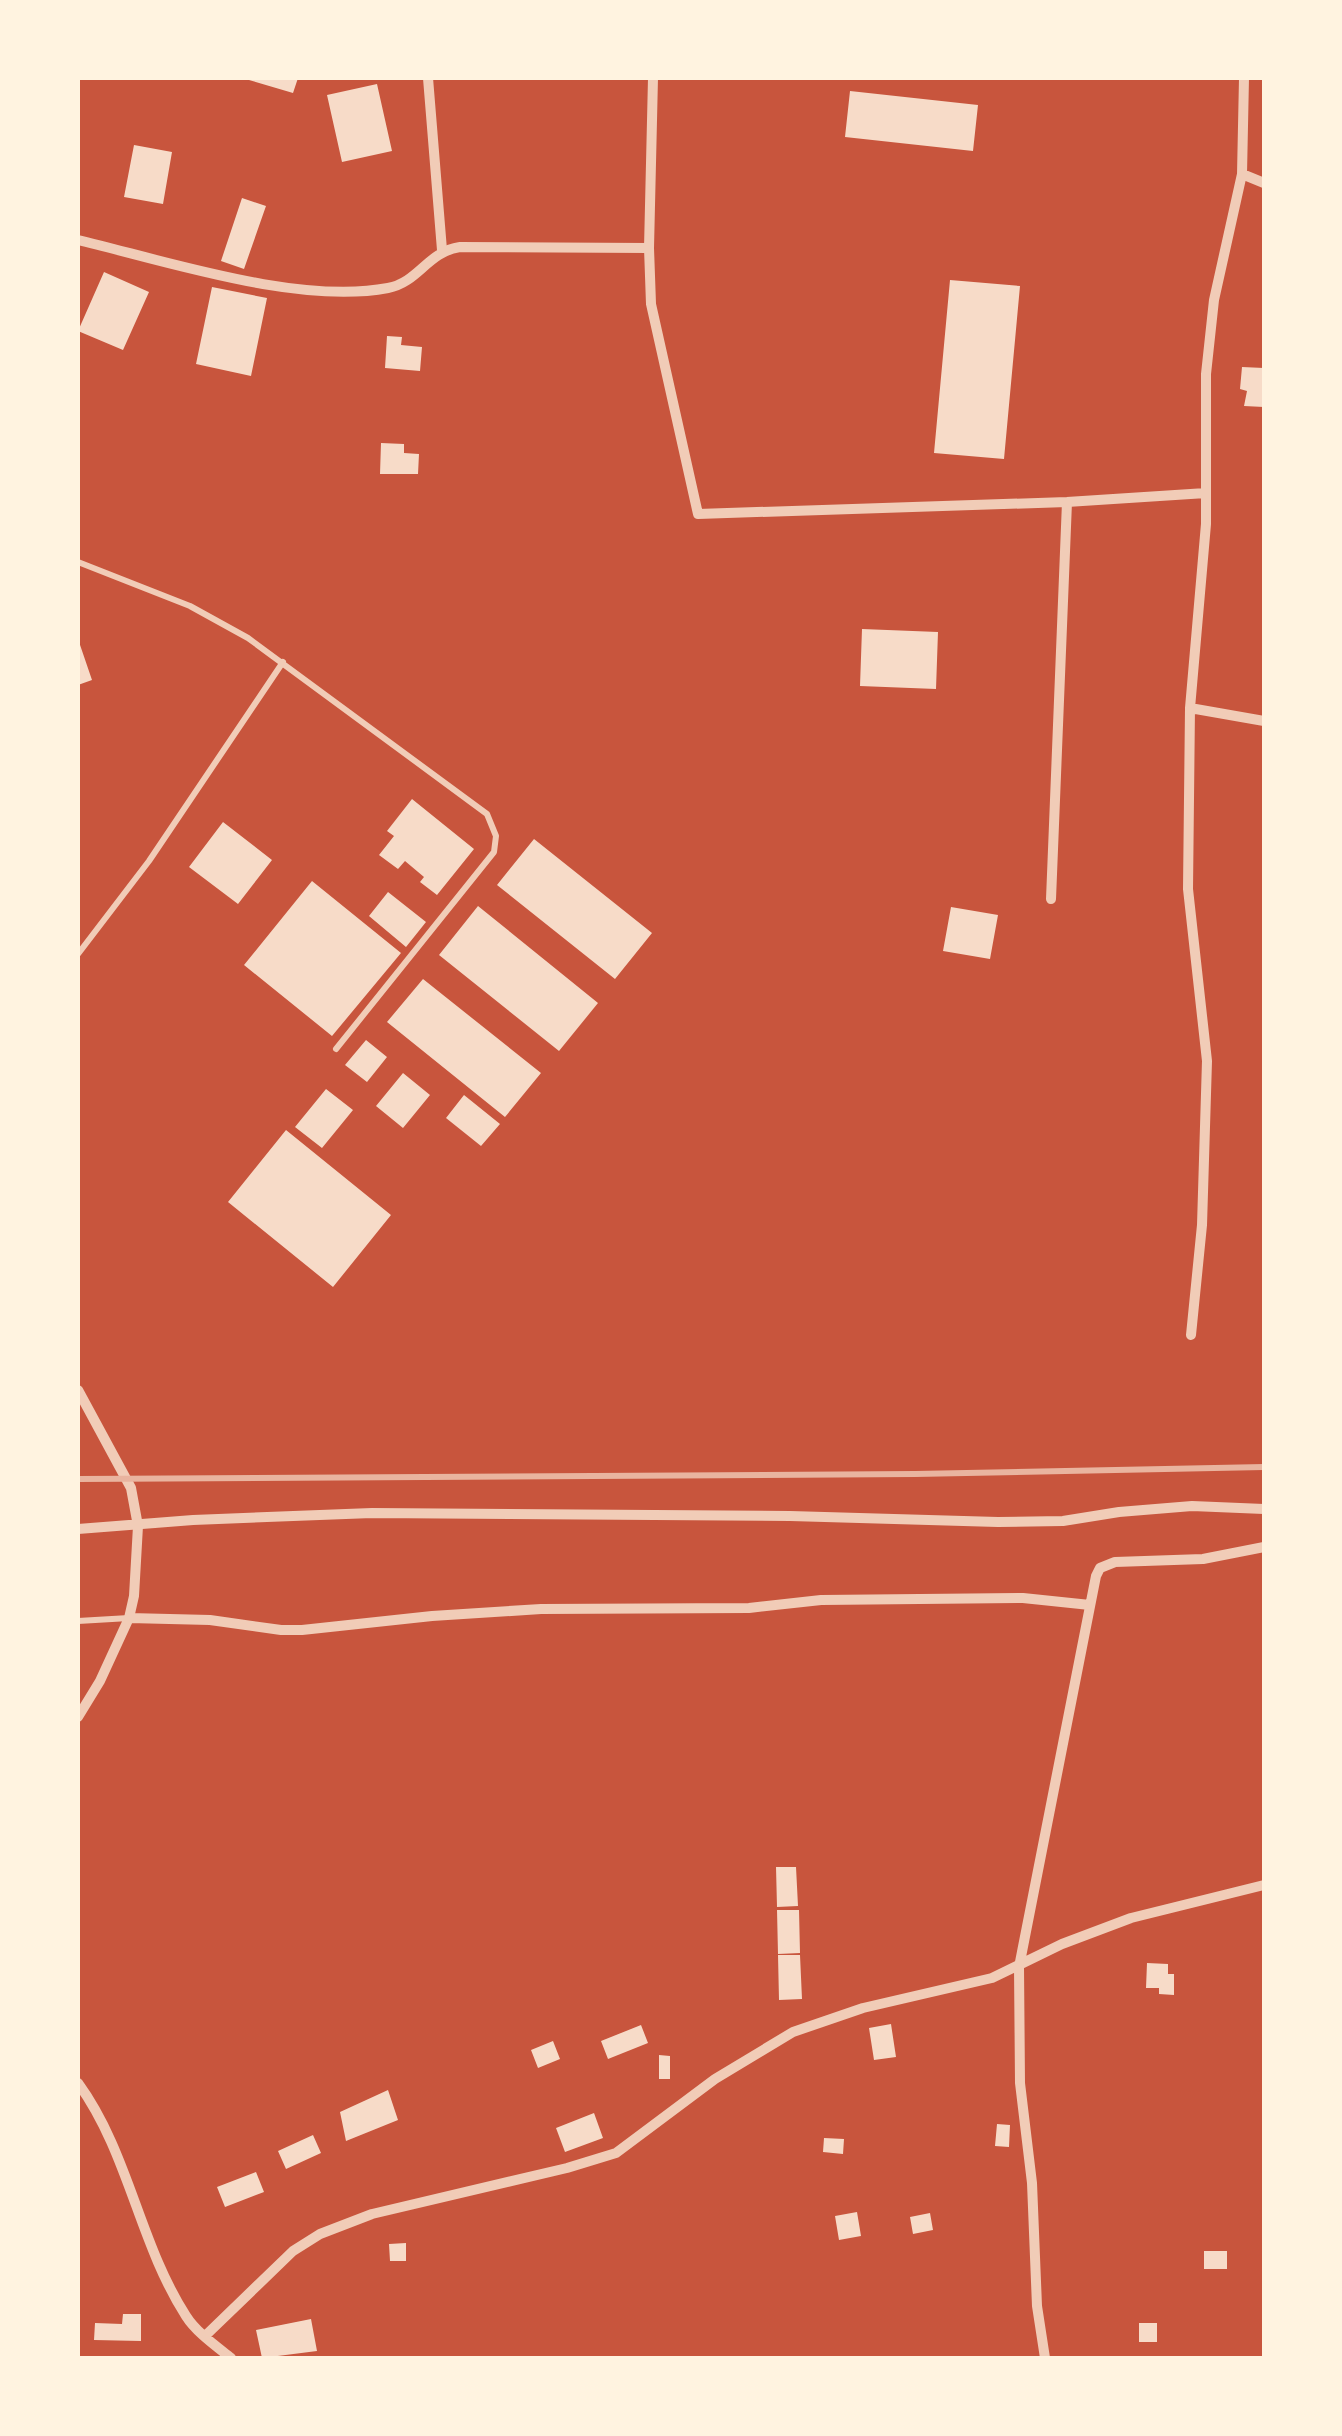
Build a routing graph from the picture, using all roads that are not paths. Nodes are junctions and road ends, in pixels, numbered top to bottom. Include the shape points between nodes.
1 (428, 78) edge
2 (654, 78) edge
3 (1244, 78) edge
4 (1242, 174) junction
5 (1264, 182) edge
6 (78, 240) edge
7 (649, 248) junction
8 (442, 250) junction
9 (1206, 493) junction
10 (1066, 502) junction
11 (78, 562) edge
12 (283, 662) junction
13 (1190, 708) junction
14 (1264, 721) edge
15 (1050, 900) dead end
16 (78, 954) edge
17 (336, 1049) dead end
18 (1191, 1335) dead end
19 (78, 1390) edge
20 (1264, 1509) edge
21 (138, 1526) junction
22 (78, 1529) edge
23 (1264, 1547) edge
24 (1090, 1604) junction
25 (129, 1618) junction
26 (78, 1620) edge
27 (78, 1717) edge
28 (1264, 1885) edge
29 (1019, 1967) junction
30 (78, 2083) edge
31 (205, 2336) junction
32 (231, 2358) edge
33 (1046, 2358) edge

1 - 8 street
2 - 7 street
3 - 4 street
4 - 5 street
4 - 9 street via 1210,325
6 - 8 street via 230,277 326,291 394,287
7 - 8 street
7 - 10 street via 651,304 698,514
9 - 10 street
9 - 13 street
10 - 15 street
11 - 12 lane via 190,606
12 - 16 lane
12 - 17 lane via 469,798 487,814 496,836 494,852
13 - 14 street
13 - 18 street via 1188,889 1207,1060
19 - 21 street via 131,1488
20 - 21 street via 1192,1506 998,1522 414,1512
21 - 22 street
21 - 25 street
23 - 24 street via 1203,1559 1106,1564
24 - 25 street via 1023,1598 541,1609 302,1630
24 - 29 street
25 - 26 lane
25 - 27 street
28 - 29 street via 1131,1918
29 - 31 street via 793,2032 606,2158 333,2228 293,2251
29 - 33 street via 1020,2083
30 - 31 street via 106,2126 172,2290
31 - 32 street

